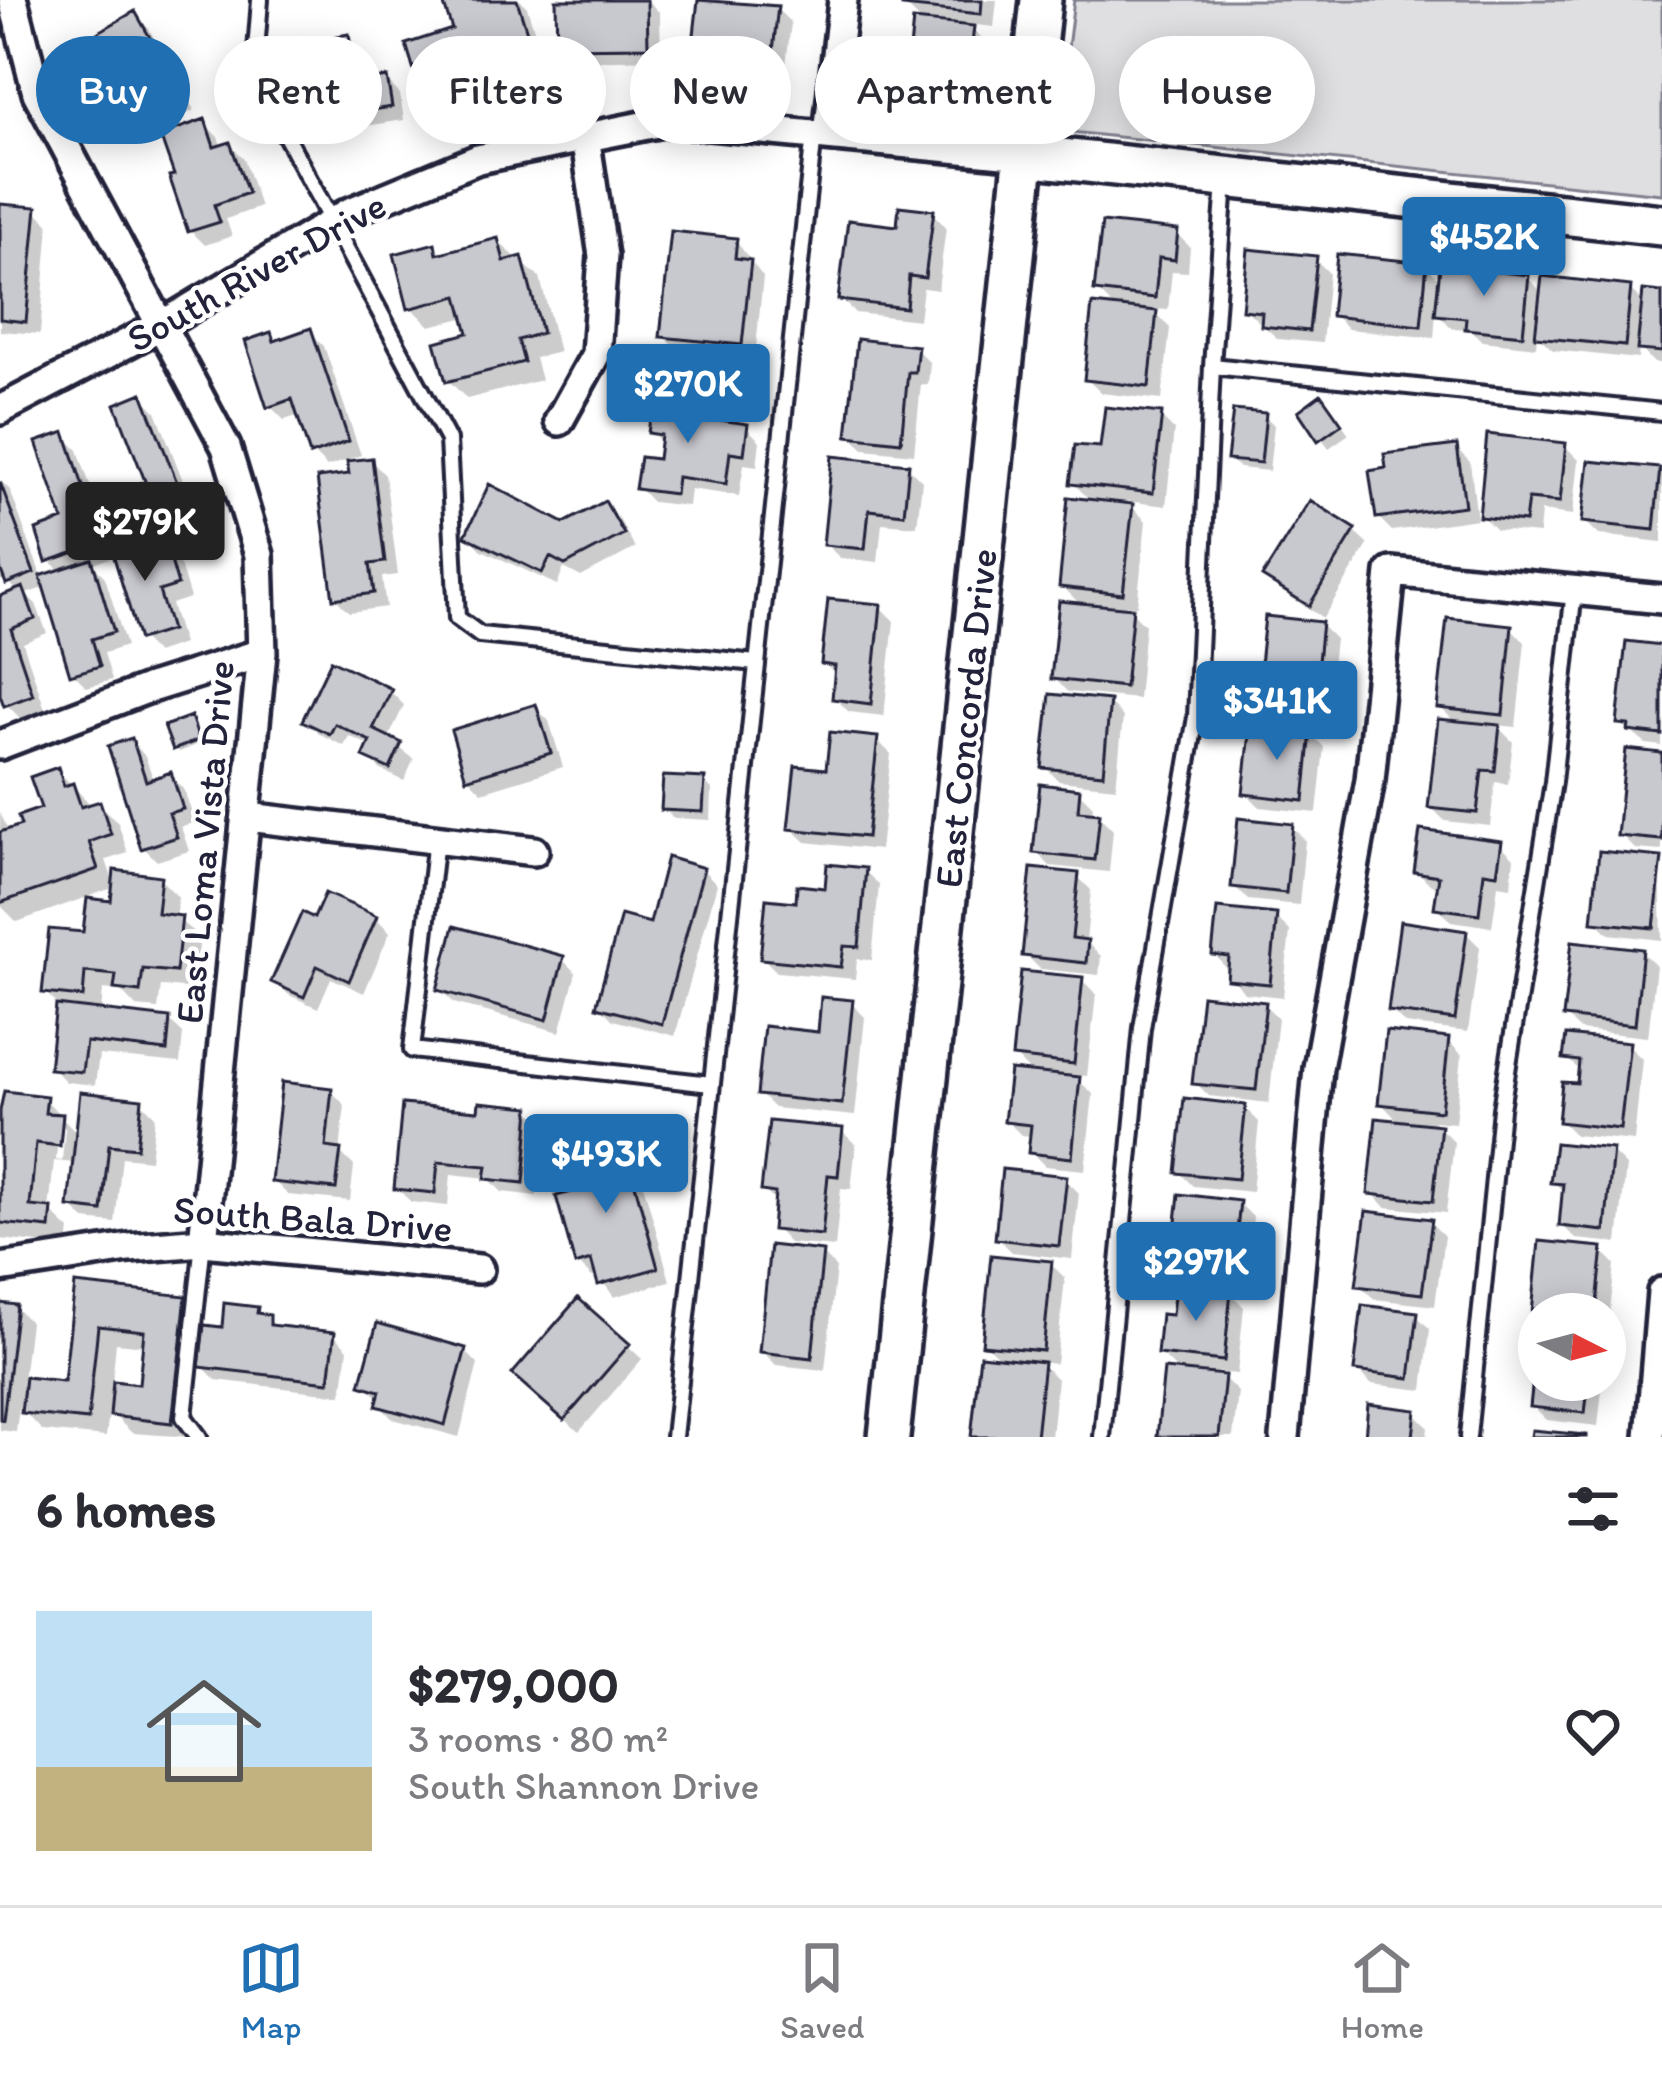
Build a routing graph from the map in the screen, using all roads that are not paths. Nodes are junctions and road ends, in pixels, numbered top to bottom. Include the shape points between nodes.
1 (14, 0) edge
2 (260, 0) edge
3 (843, 0) edge
4 (1041, 0) edge
5 (837, 36) edge
6 (606, 132) edge
7 (815, 134) edge
8 (548, 144) edge
9 (586, 144) edge
10 (819, 144) edge
11 (917, 144) edge
12 (1024, 155) junction
13 (1226, 177) junction
14 (331, 224) junction
15 (1662, 225) edge
16 (162, 325) junction
17 (1212, 366) junction
18 (0, 410) edge
19 (1662, 412) edge
20 (559, 421) dead end
21 (1574, 590) junction
22 (1662, 598) edge
23 (262, 653) junction
24 (756, 663) junction
25 (0, 746) edge
26 (248, 817) junction
27 (436, 839) junction
28 (534, 851) dead end
29 (711, 1084) junction
30 (203, 1242) junction
31 (0, 1268) edge
32 (479, 1269) dead end
33 (1662, 1292) edge
34 (200, 1437) edge
35 (674, 1437) edge
36 (889, 1437) edge
37 (1102, 1437) edge
38 (1285, 1437) edge
39 (1468, 1437) edge
40 (1650, 1437) edge

1 - 16 street, East Loma Vista Drive via 37,93
2 - 14 lane via 254,76
3 - 5 street
4 - 12 street, East Concorda Drive
6 - 7 street, South River Drive via 668,121
8 - 14 street, South River Drive via 478,159
9 - 20 street via 603,256 596,354
10 - 24 lane
11 - 12 street, South River Drive
12 - 13 street, South River Drive
12 - 36 street, East Concorda Drive
13 - 15 street, South River Drive
13 - 17 lane
14 - 16 street, South River Drive
14 - 24 lane via 448,440 458,618 479,635
16 - 18 street, South River Drive
16 - 23 street, East Loma Vista Drive via 226,447 259,555
17 - 19 lane
17 - 37 lane via 1196,717 1142,1028
21 - 22 street
21 - 38 street via 1390,572 1370,780 1318,1069
21 - 39 lane via 1501,1109
23 - 25 street
23 - 26 street, East Loma Vista Drive
24 - 29 lane
26 - 27 street
26 - 30 street, East Loma Vista Drive
27 - 28 street
27 - 29 lane via 412,1050
29 - 35 lane
30 - 31 street, South Bala Drive
30 - 32 street, South Bala Drive
30 - 34 lane via 184,1417
33 - 40 street

